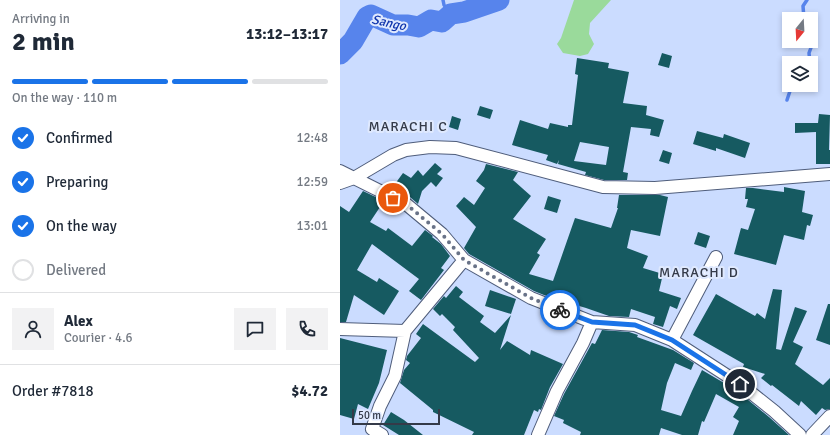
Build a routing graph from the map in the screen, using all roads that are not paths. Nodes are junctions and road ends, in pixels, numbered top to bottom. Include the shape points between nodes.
1 (340, 171) edge
2 (830, 174) edge
3 (354, 178) junction
4 (340, 183) edge
5 (716, 257) dead end
6 (464, 260) junction
7 (592, 322) junction
8 (340, 329) edge
9 (405, 331) junction
10 (672, 340) junction
11 (830, 416) edge
12 (382, 435) edge
13 (538, 435) edge
14 (800, 435) edge
15 (812, 435) edge

1 - 3 street
2 - 3 street via 655,188 603,187 456,148 430,147 406,150 393,155
3 - 4 street
3 - 6 street via 406,204 442,234
5 - 10 street
6 - 7 street via 531,298
6 - 9 street
7 - 10 street via 635,325
7 - 13 street
8 - 9 street
9 - 12 street via 395,376 372,429
10 - 14 street via 740,384
11 - 15 street

